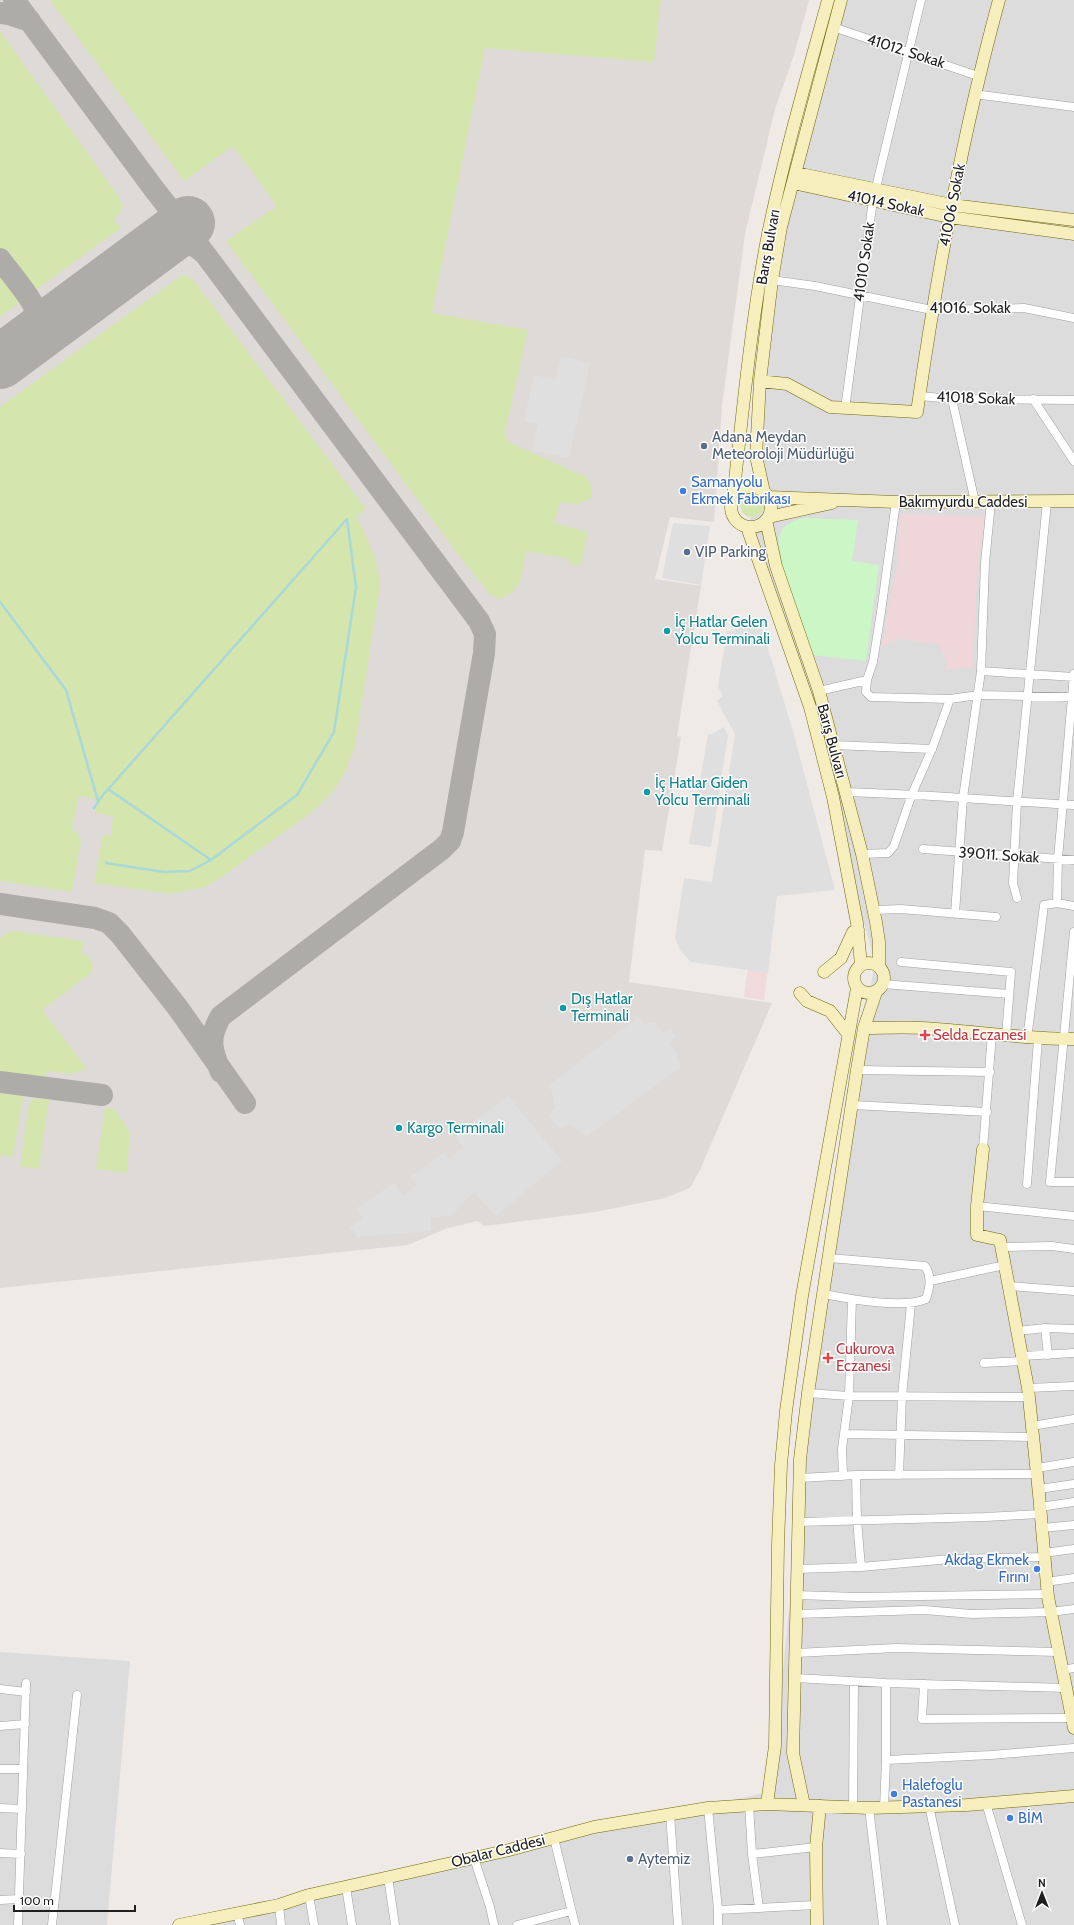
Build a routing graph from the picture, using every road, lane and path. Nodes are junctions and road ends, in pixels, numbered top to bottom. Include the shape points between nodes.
1 (828, 0) edge
2 (841, 0) edge
3 (920, 0) edge
4 (999, 0) edge
5 (827, 26) junction
6 (908, 51) junction
7 (978, 76) junction
8 (974, 94) junction
9 (1074, 107) edge
10 (782, 175) junction
11 (794, 178) junction
12 (874, 195) junction
13 (952, 205) junction
14 (950, 217) junction
15 (1074, 220) edge
16 (1074, 234) edge
17 (772, 280) junction
18 (859, 295) junction
19 (932, 310) junction
20 (761, 317) junction
21 (1074, 318) edge
22 (760, 381) junction
23 (920, 396) junction
24 (952, 399) junction
25 (1033, 399) junction
26 (1074, 400) edge
27 (846, 409) junction
28 (918, 412) joint
29 (1074, 461) edge
30 (766, 495) junction
31 (733, 498) junction
32 (853, 499) junction
33 (896, 502) junction
34 (975, 502) junction
35 (991, 502) junction
36 (1047, 502) junction
37 (1074, 502) edge
38 (767, 519) junction
39 (748, 527) junction
40 (981, 671) junction
41 (1029, 674) junction
42 (1074, 674) edge
43 (1074, 677) edge
44 (867, 680) junction
45 (819, 691) junction
46 (978, 695) junction
47 (1026, 696) junction
48 (1072, 697) edge
49 (950, 699) junction
50 (833, 745) junction
51 (932, 749) junction
52 (845, 792) junction
53 (912, 794) junction
54 (963, 798) junction
55 (1017, 802) junction
56 (1062, 804) junction
57 (1074, 805) edge
58 (923, 849) dead end
59 (959, 852) junction
60 (862, 854) junction
61 (1014, 856) junction
62 (1058, 859) junction
63 (1074, 860) edge
64 (1018, 898) dead end
65 (1056, 903) junction
66 (1074, 906) edge
67 (874, 910) junction
68 (955, 914) junction
69 (996, 917) dead end
70 (858, 930) junction
71 (1074, 932) edge
72 (901, 962) dead end
73 (861, 965) junction
74 (879, 966) junction
75 (824, 972) dead end
76 (857, 988) junction
77 (880, 988) junction
78 (800, 993) dead end
79 (1009, 994) junction
80 (864, 1028) junction
81 (848, 1034) junction
82 (992, 1034) junction
83 (1006, 1036) junction
84 (1033, 1039) junction
85 (1069, 1039) edge
86 (857, 1070) junction
87 (990, 1072) junction
88 (853, 1105) junction
89 (987, 1112) junction
90 (983, 1149) joint
91 (1074, 1182) edge
92 (1027, 1184) dead end
93 (977, 1206) junction
94 (1074, 1216) edge
95 (1001, 1247) junction
96 (1074, 1249) edge
97 (829, 1258) junction
98 (1005, 1265) junction
99 (930, 1280) junction
100 (1009, 1286) junction
101 (1074, 1291) edge
102 (824, 1294) junction
103 (852, 1299) junction
104 (911, 1304) junction
105 (1045, 1328) junction
106 (1074, 1329) edge
107 (1018, 1332) junction
108 (1074, 1353) edge
109 (1048, 1355) junction
110 (1022, 1359) junction
111 (984, 1363) dead end
112 (1074, 1386) edge
113 (808, 1393) junction
114 (1028, 1393) junction
115 (849, 1396) junction
116 (902, 1396) junction
117 (1074, 1419) edge
118 (1033, 1431) junction
119 (844, 1434) junction
120 (900, 1435) junction
121 (1074, 1462) edge
122 (1037, 1471) junction
123 (856, 1475) junction
124 (843, 1476) junction
125 (899, 1476) junction
126 (799, 1478) junction
127 (1074, 1484) edge
128 (1039, 1490) junction
129 (1074, 1502) edge
130 (1041, 1511) junction
131 (857, 1520) junction
132 (798, 1522) junction
133 (1074, 1525) edge
134 (1042, 1528) junction
135 (1074, 1548) edge
136 (1044, 1555) junction
137 (861, 1567) junction
138 (798, 1569) junction
139 (1074, 1578) edge
140 (1046, 1582) junction
141 (1047, 1594) junction
142 (797, 1595) junction
143 (1074, 1609) edge
144 (1051, 1612) junction
145 (796, 1614) junction
146 (1059, 1652) junction
147 (796, 1653) junction
148 (1068, 1669) edge
149 (795, 1678) junction
150 (854, 1682) junction
151 (26, 1683) dead end
152 (886, 1683) junction
153 (924, 1684) junction
154 (1066, 1688) junction
155 (0, 1689) edge
156 (26, 1692) junction
157 (77, 1694) dead end
158 (1072, 1704) edge
159 (1073, 1723) edge
160 (25, 1724) junction
161 (0, 1726) edge
162 (1074, 1748) edge
163 (886, 1760) junction
164 (0, 1769) edge
165 (23, 1769) junction
166 (1074, 1796) edge
167 (986, 1803) junction
168 (749, 1804) junction
169 (767, 1804) junction
170 (804, 1805) junction
171 (820, 1806) junction
172 (929, 1806) junction
173 (0, 1808) edge
174 (708, 1808) junction
175 (870, 1808) junction
176 (884, 1808) junction
177 (22, 1809) junction
178 (853, 1809) junction
179 (670, 1814) junction
180 (554, 1838) junction
181 (816, 1847) junction
182 (0, 1853) edge
183 (20, 1854) junction
184 (752, 1854) junction
185 (474, 1858) junction
186 (388, 1877) junction
187 (346, 1887) junction
188 (309, 1895) junction
189 (19, 1899) junction
190 (0, 1900) edge
191 (279, 1904) junction
192 (816, 1904) junction
193 (759, 1908) junction
194 (718, 1910) junction
195 (571, 1911) junction
196 (237, 1912) junction
197 (221, 1920) edge
198 (198, 1923) edge
199 (18, 1925) edge
200 (52, 1925) edge
201 (179, 1925) edge
202 (240, 1925) edge
203 (281, 1925) edge
204 (314, 1925) edge
205 (352, 1925) edge
206 (395, 1925) edge
207 (494, 1925) edge
208 (517, 1925) edge
209 (574, 1925) edge
210 (678, 1925) edge
211 (718, 1925) edge
212 (817, 1925) edge
213 (883, 1925) edge
214 (955, 1925) edge
215 (1022, 1925) edge

1 - 5 main road, Barış Bulvarı
2 - 5 main road, Barış Bulvarı
3 - 6 street, 41010 Sokak
4 - 7 main road, 41006 Sokak
5 - 6 street, 41012. Sokak
5 - 10 main road, Barış Bulvarı
5 - 11 main road, Barış Bulvarı
6 - 7 street, 41012. Sokak
6 - 12 street, 41010 Sokak
7 - 8 main road, 41006 Sokak
8 - 9 street
8 - 13 main road, 41006 Sokak
10 - 11 main road, 41014 Sokak
10 - 20 main road, Barış Bulvarı via 768,235
11 - 12 main road, 41014 Sokak
11 - 17 main road, Barış Bulvarı via 781,227
12 - 13 main road, 41014 Sokak
12 - 14 main road, 41014 Sokak
12 - 18 street, 41010 Sokak
13 - 14 main road, 41006 Sokak
13 - 15 main road, 41014 Sokak
14 - 16 main road, 41014 Sokak
14 - 19 main road, 41006 Sokak
17 - 18 street, 41016. Sokak
17 - 20 main road, Barış Bulvarı
18 - 19 street, 41016. Sokak
18 - 27 street, 41010 Sokak
19 - 21 street, 41016. Sokak via 1024,308
19 - 23 main road, 41006 Sokak
20 - 22 main road, Barış Bulvarı
20 - 31 main road, Barış Bulvarı
22 - 27 main road, 41018 Sokak via 787,384 830,407
22 - 30 main road, Barış Bulvarı via 756,456
23 - 24 street, 41018 Sokak
23 - 28 main road, 41006 Sokak
24 - 25 street, 41018 Sokak
24 - 34 street
25 - 26 street, 41018 Sokak
25 - 29 street
27 - 28 main road, 41018 Sokak
30 - 31 main road via 759,489 747,488
30 - 32 main road, Bakımyurdu Caddesi
30 - 38 main road, Barış Bulvarı via 771,510
31 - 39 main road, Barış Bulvarı via 732,514 737,522
32 - 33 main road, Bakımyurdu Caddesi
32 - 38 main road, Bakımyurdu Caddesi
33 - 34 main road, Bakımyurdu Caddesi
33 - 44 street via 879,627
34 - 35 main road, Bakımyurdu Caddesi
35 - 36 main road, Bakımyurdu Caddesi
35 - 40 street via 985,563
36 - 37 main road, Bakımyurdu Caddesi
36 - 41 street
38 - 39 main road via 758,526
38 - 45 main road, Barış Bulvarı via 776,566
39 - 70 main road, Barış Bulvarı via 810,707 833,798
40 - 41 street
40 - 46 street
41 - 43 street
41 - 47 street
42 - 43 street
43 - 48 street
44 - 45 street
44 - 49 street via 866,692 871,697
45 - 50 main road, Barış Bulvarı
46 - 47 street
46 - 49 street
46 - 54 street
47 - 48 street
47 - 55 street
48 - 56 street
49 - 51 street
50 - 51 street
50 - 52 main road, Barış Bulvarı
51 - 53 street
52 - 53 street
52 - 60 main road, Barış Bulvarı
53 - 54 street
53 - 60 street via 894,846 888,853
54 - 55 street
54 - 59 street
55 - 56 street
55 - 61 street
56 - 57 street
56 - 62 street
58 - 59 street, 39011. Sokak
59 - 61 street, 39011. Sokak
59 - 68 street
60 - 67 main road, Barış Bulvarı
61 - 62 street, 39011. Sokak
61 - 64 street via 1013,883
62 - 63 street, 39011. Sokak
62 - 65 street
65 - 66 street
65 - 84 street via 1044,905
67 - 68 street via 901,909
67 - 74 main road, Barış Bulvarı via 879,942
68 - 69 street
70 - 73 main road, Barış Bulvarı
70 - 75 main road via 853,932 841,958
71 - 85 street
72 - 79 street via 1011,972
73 - 74 main road via 870,963
73 - 76 main road via 854,975
74 - 77 main road via 884,975
76 - 77 main road via 866,993
76 - 81 main road
77 - 79 street
77 - 80 main road
78 - 81 main road via 806,1001 830,1011
79 - 83 street
80 - 82 main road via 920,1028
80 - 86 main road
81 - 169 main road via 802,1296 786,1411 778,1544 775,1746
82 - 83 main road
82 - 87 street
83 - 84 main road
84 - 85 main road
84 - 92 street
85 - 91 street via 1050,1182
86 - 87 street
86 - 88 main road
87 - 89 street
88 - 89 street
88 - 97 main road
89 - 90 street
90 - 93 main road
93 - 94 street
93 - 95 main road via 977,1235 1000,1240
95 - 96 street via 1052,1246
95 - 98 main road
97 - 99 street via 925,1266
97 - 102 main road
98 - 99 street
98 - 100 main road
99 - 104 street via 926,1299
100 - 101 street
100 - 107 main road
102 - 103 street
102 - 113 main road
103 - 104 street
103 - 115 street
104 - 116 street
105 - 106 street
105 - 107 street
105 - 109 street
107 - 110 main road
108 - 109 street
109 - 110 street
110 - 111 street
110 - 114 main road
112 - 114 street
113 - 115 street
113 - 126 main road
114 - 116 street
114 - 118 main road
115 - 116 street
115 - 119 street
116 - 120 street
117 - 118 street
118 - 120 street
118 - 122 main road
119 - 120 street
119 - 124 street
120 - 125 street
121 - 122 street
122 - 125 street
122 - 128 main road
123 - 124 street
123 - 125 street
123 - 131 street
124 - 126 street
126 - 132 main road
127 - 128 street
128 - 130 main road
129 - 130 street
130 - 131 street via 985,1517
130 - 134 main road
131 - 132 street
131 - 137 street
132 - 138 main road
133 - 134 street
134 - 136 main road
135 - 136 street
136 - 137 street via 950,1559
136 - 140 main road
137 - 138 street
138 - 142 main road
139 - 140 street
140 - 141 main road
141 - 142 street via 857,1597
141 - 144 main road
142 - 145 main road
143 - 144 street
144 - 145 street via 972,1614 924,1610
144 - 146 main road
145 - 147 main road
146 - 147 street via 896,1648
146 - 148 main road
147 - 149 main road
148 - 154 main road
149 - 150 street
149 - 170 main road via 793,1753
150 - 152 street
150 - 178 street
151 - 156 street
152 - 153 street
152 - 163 street
153 - 154 street
153 - 159 street via 922,1719
154 - 158 main road
155 - 156 street
156 - 160 street
157 - 200 street
158 - 159 main road
160 - 161 street
160 - 165 street
162 - 163 street
163 - 176 street
164 - 165 street
165 - 177 street
166 - 167 main road, Obalar Caddesi
167 - 172 main road, Obalar Caddesi
167 - 215 street
168 - 169 main road, Obalar Caddesi
168 - 174 main road, Obalar Caddesi
168 - 184 street
169 - 170 main road, Obalar Caddesi
170 - 171 main road, Obalar Caddesi
171 - 178 main road, Obalar Caddesi
171 - 181 main road
172 - 176 main road, Obalar Caddesi
172 - 214 street
173 - 177 street
174 - 179 main road, Obalar Caddesi
174 - 194 street
175 - 176 main road, Obalar Caddesi
175 - 178 main road, Obalar Caddesi
175 - 213 street
177 - 183 street
179 - 180 main road, Obalar Caddesi via 594,1827
179 - 210 street
180 - 185 main road, Obalar Caddesi
180 - 195 street
181 - 184 street
181 - 192 main road
182 - 183 street
183 - 189 street
184 - 193 street
185 - 186 main road, Obalar Caddesi
185 - 207 street
186 - 187 main road, Obalar Caddesi
186 - 206 street
187 - 188 main road, Obalar Caddesi
187 - 205 street
188 - 191 main road, Obalar Caddesi
188 - 204 street
189 - 190 street
189 - 199 street
191 - 196 main road, Obalar Caddesi
191 - 203 street
192 - 193 street
192 - 212 main road
193 - 194 street
194 - 211 street
195 - 208 street
195 - 209 street
196 - 197 main road, Obalar Caddesi
196 - 202 street
197 - 198 main road, Obalar Caddesi
198 - 201 main road, Obalar Caddesi

